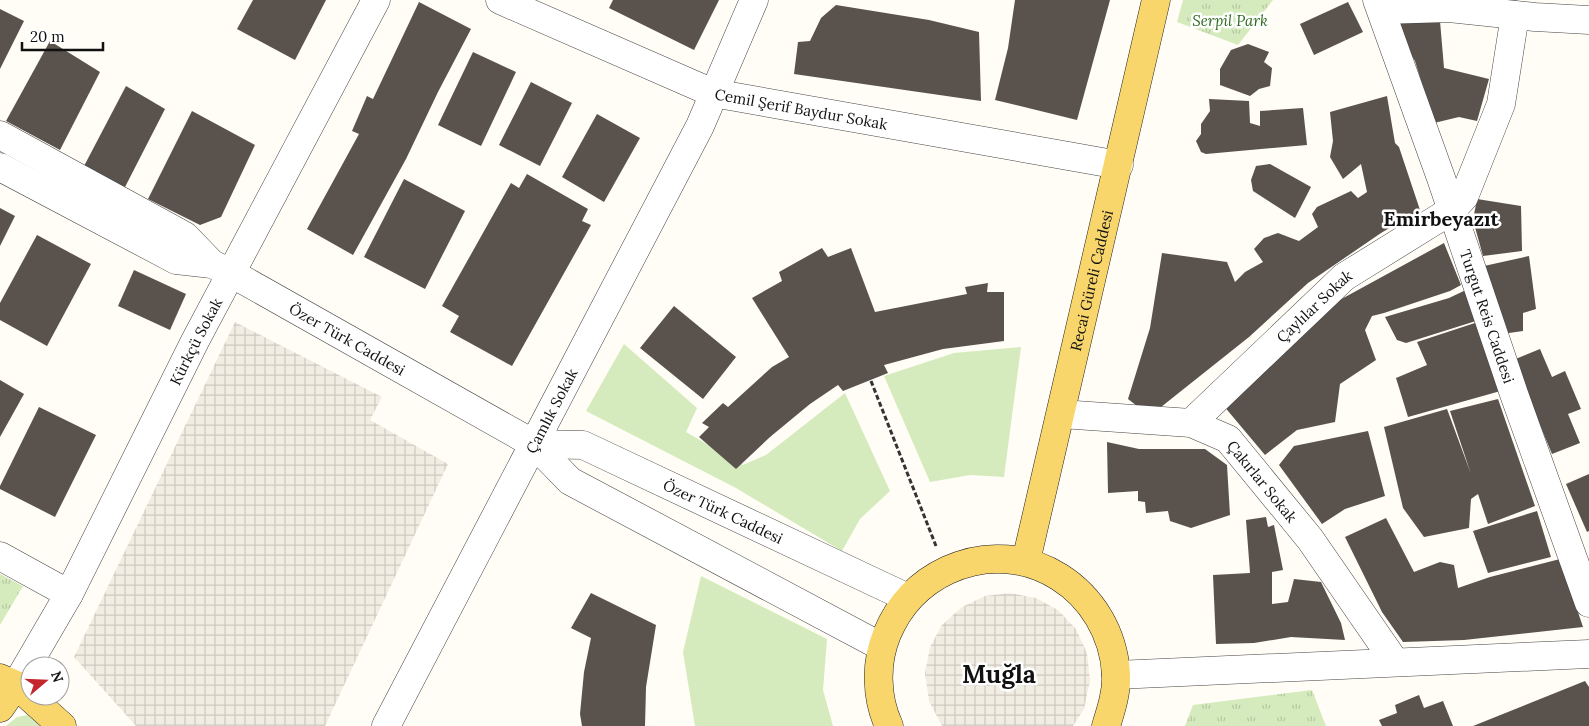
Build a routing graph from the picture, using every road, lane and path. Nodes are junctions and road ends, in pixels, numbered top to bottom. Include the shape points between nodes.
1 (376, 0) edge
2 (500, 0) edge
3 (754, 0) edge
4 (1156, 0) edge
5 (1379, 5) edge
6 (1515, 15) junction
7 (1589, 20) edge
8 (713, 93) junction
9 (0, 135) edge
10 (1119, 165) junction
11 (0, 167) edge
12 (1452, 210) junction
13 (221, 268) junction
14 (872, 381) dead end
15 (1061, 414) junction
16 (1191, 423) junction
17 (534, 444) junction
18 (0, 556) edge
19 (1026, 562) junction
20 (946, 571) junction
21 (68, 594) junction
22 (908, 598) junction
23 (1589, 603) edge
24 (882, 646) junction
25 (1589, 654) edge
26 (1395, 662) junction
27 (1116, 675) junction
28 (8, 682) edge
29 (0, 708) edge
30 (62, 726) edge
31 (386, 726) edge
32 (889, 726) edge
33 (1106, 726) edge

1 - 13 street, Kürkçü Sokak
2 - 8 street, Cemil Şerif Baydur Sokak
3 - 8 street, Çamlık Sokak
4 - 10 main road, Recai Güreli Caddesi
5 - 6 street
5 - 12 street, Turgut Reis Caddesi
6 - 7 street
6 - 12 street via 1501,104 1464,197
8 - 10 street, Cemil Şerif Baydur Sokak
8 - 17 street, Çamlık Sokak via 700,126
9 - 13 street, Özer Türk Caddesi via 185,236
10 - 15 main road, Recai Güreli Caddesi
11 - 13 street, Özer Türk Caddesi via 176,260
12 - 16 street, Çaylılar Sokak via 1344,277
12 - 23 street, Turgut Reis Caddesi
13 - 17 street, Özer Türk Caddesi
13 - 21 street, Kürkçü Sokak
14 - 20 path
15 - 16 street, Çakırlar Sokak
15 - 19 main road, Recai Güreli Caddesi
16 - 26 street, Çakırlar Sokak via 1228,439 1310,539
17 - 22 street, Özer Türk Caddesi via 583,445
17 - 24 street, Özer Türk Caddesi via 570,481
17 - 31 street, Çamlık Sokak
18 - 21 street
19 - 20 main road via 994,558 962,563
19 - 27 main road via 1055,573 1080,592 1099,616 1111,644
20 - 22 main road via 932,577
21 - 28 street, Kürkçü Sokak
22 - 24 main road via 892,621
24 - 32 main road via 878,673 880,699
25 - 26 street
26 - 27 street
27 - 33 main road via 1114,701
28 - 29 main road
28 - 30 main road

